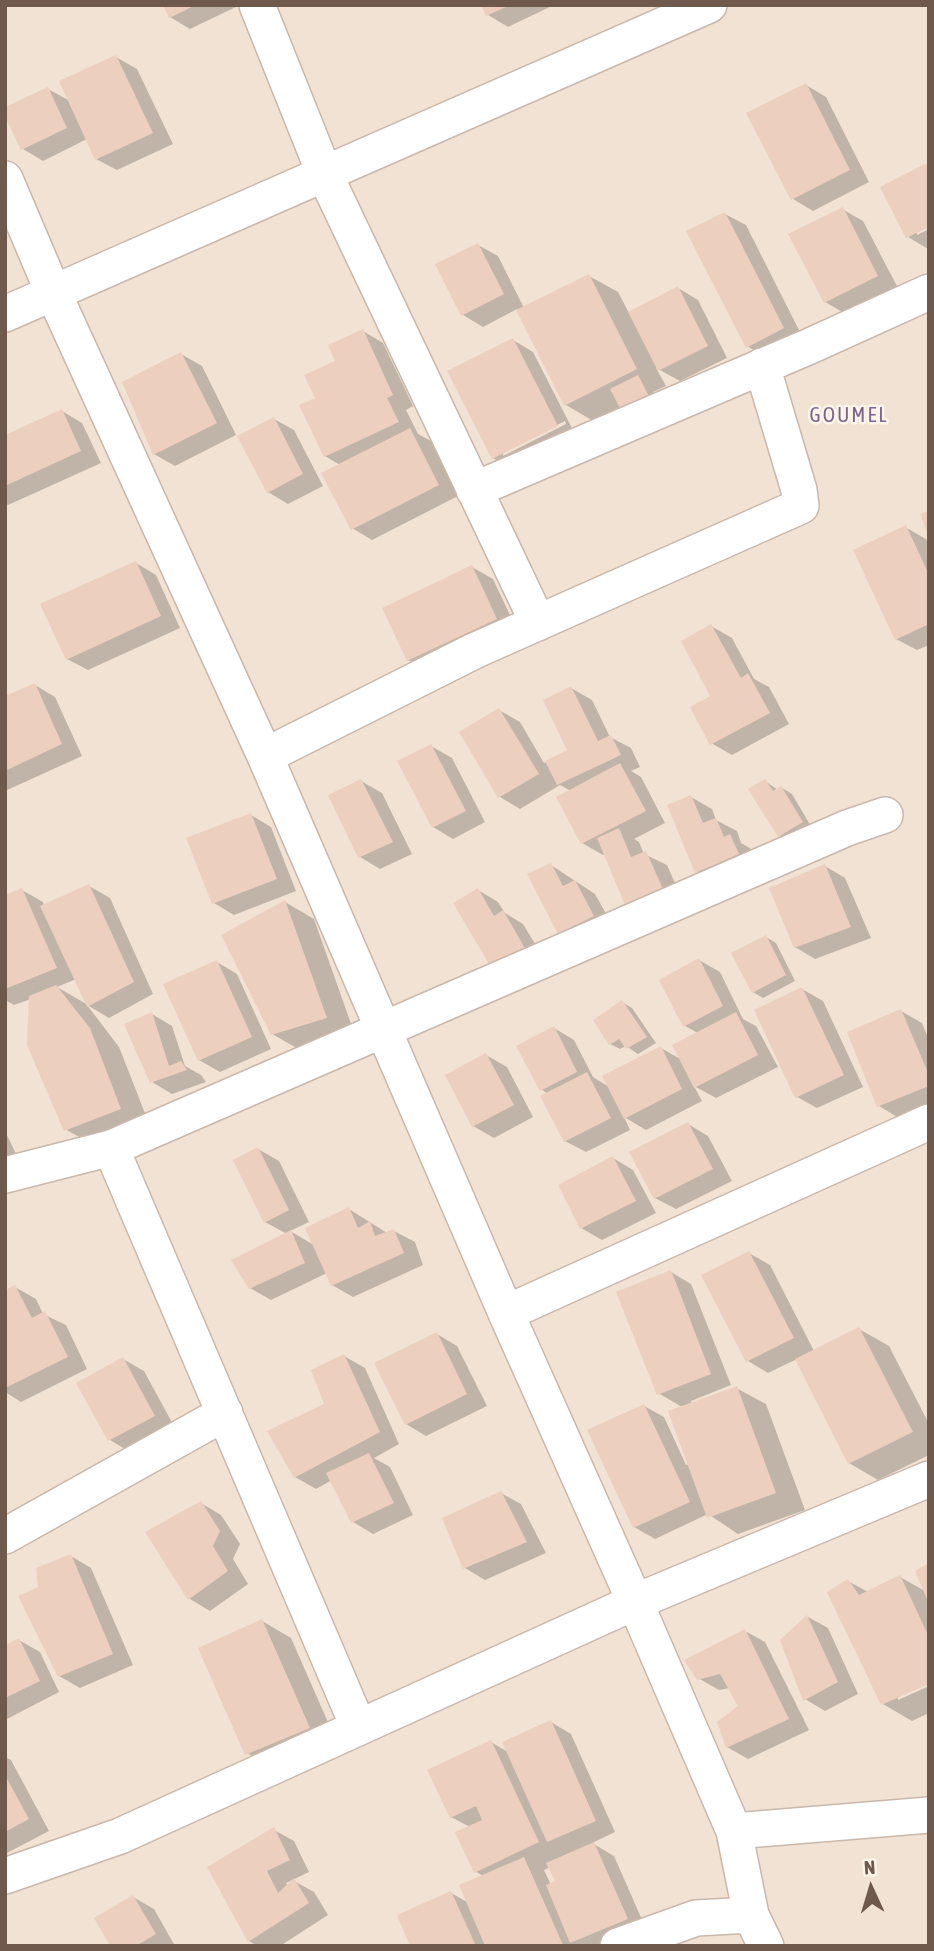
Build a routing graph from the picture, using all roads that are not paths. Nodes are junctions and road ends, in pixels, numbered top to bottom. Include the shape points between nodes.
1 (257, 5) edge
2 (709, 5) edge
3 (324, 175) junction
4 (5, 179) edge
5 (53, 292) junction
6 (929, 292) edge
7 (5, 314) edge
8 (762, 366) junction
9 (474, 490) junction
10 (538, 623) junction
11 (265, 756) junction
12 (885, 815) dead end
13 (384, 1029) junction
14 (929, 1122) edge
15 (111, 1148) junction
16 (5, 1175) edge
17 (506, 1313) junction
18 (225, 1413) junction
19 (929, 1479) edge
20 (5, 1535) edge
21 (635, 1602) junction
22 (358, 1726) junction
23 (929, 1815) edge
24 (734, 1831) junction
25 (5, 1876) edge
26 (758, 1931) edge
27 (618, 1946) edge

1 - 3 street
2 - 3 street
3 - 5 street
3 - 9 street
4 - 5 street
5 - 7 street
5 - 11 street
6 - 8 street
8 - 9 street
8 - 10 street via 801,506
9 - 10 street
10 - 11 street
11 - 13 street
12 - 13 street
13 - 15 street
13 - 17 street
14 - 17 street
15 - 16 street
15 - 18 street
17 - 21 street
18 - 20 street
18 - 22 street
19 - 21 street
21 - 22 street
21 - 24 street
22 - 25 street via 120,1836
23 - 24 street
24 - 26 street
26 - 27 street via 696,1918

